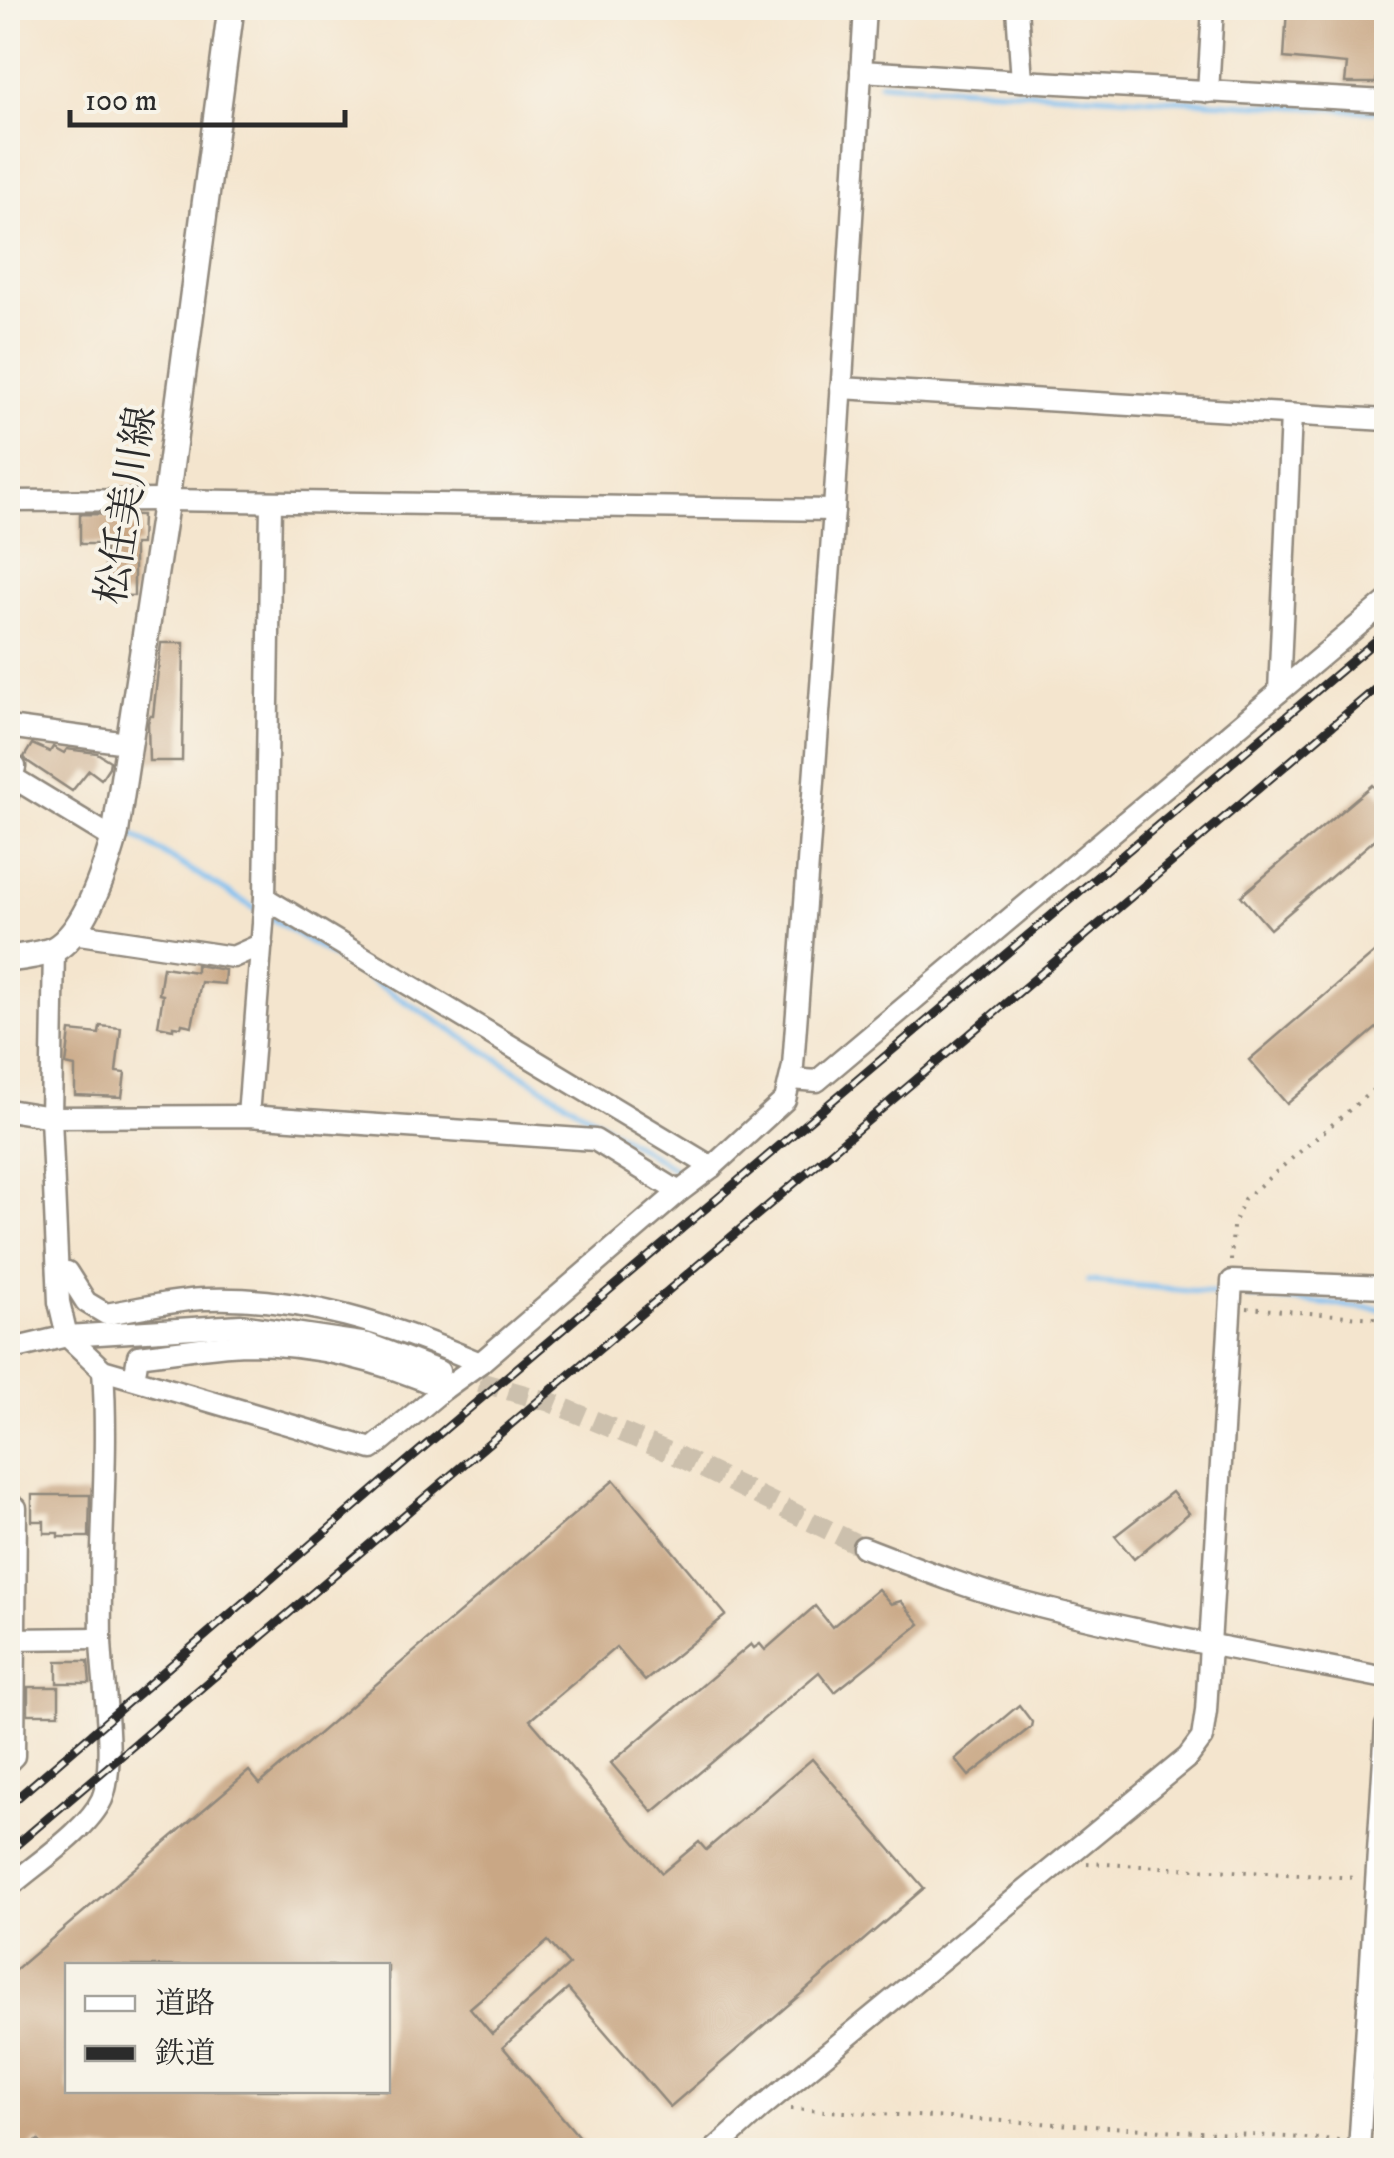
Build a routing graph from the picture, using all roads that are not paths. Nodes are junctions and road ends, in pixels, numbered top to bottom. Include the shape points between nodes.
1 (230, 8) edge
2 (865, 8) edge
3 (1017, 8) edge
4 (1214, 8) edge
5 (861, 71) junction
6 (1022, 81) junction
7 (1208, 92) junction
8 (1386, 101) edge
9 (841, 388) junction
10 (1291, 415) junction
11 (1386, 420) edge
12 (166, 500) junction
13 (8, 501) edge
14 (271, 502) junction
15 (834, 510) junction
16 (1386, 602) edge
17 (1279, 692) junction
18 (8, 727) edge
19 (128, 743) junction
20 (9, 778) edge
21 (116, 829) junction
22 (265, 898) junction
23 (64, 941) junction
24 (262, 944) junction
25 (8, 958) edge
26 (791, 1080) junction
27 (8, 1110) edge
28 (248, 1116) junction
29 (51, 1117) junction
30 (712, 1167) junction
31 (679, 1192) junction
32 (58, 1272) junction
33 (1386, 1288) edge
34 (67, 1336) junction
35 (8, 1350) edge
36 (480, 1363) junction
37 (102, 1370) junction
38 (134, 1379) junction
39 (441, 1380) junction
40 (8, 1504) edge
41 (863, 1547) tunnel mouth
42 (101, 1638) junction
43 (12, 1639) edge
44 (1210, 1643) junction
45 (1386, 1678) edge
46 (1386, 1726) edge
47 (8, 1762) edge
48 (8, 1888) edge
49 (1380, 1946) edge
50 (1360, 2146) edge
51 (714, 2150) edge

1 - 12 main road, 松任美川線
2 - 5 street
3 - 6 street
4 - 7 street
5 - 6 street
5 - 9 street
6 - 7 street
7 - 8 street
9 - 10 street
9 - 15 street
10 - 11 street
10 - 17 street
12 - 13 street
12 - 14 street
12 - 19 main road, 松任美川線
14 - 15 street
14 - 22 street
15 - 26 street
16 - 17 street
17 - 26 street via 817,1081
18 - 19 street
19 - 21 main road, 松任美川線
20 - 21 street
21 - 23 main road, 松任美川線 via 86,910
22 - 24 street
22 - 30 street
23 - 24 street via 233,957
23 - 25 main road
23 - 29 street
24 - 28 street
26 - 30 street via 785,1100
27 - 29 street
28 - 29 street
28 - 31 street via 595,1140
29 - 32 street
30 - 31 street
31 - 36 street
32 - 34 street
32 - 36 street via 67,1272 86,1302 106,1314 202,1298 307,1306
33 - 44 street via 1232,1280
34 - 35 street
34 - 37 street
34 - 39 street via 240,1325 368,1344
36 - 39 street
37 - 38 street
37 - 42 street
38 - 39 street via 138,1356 244,1344 301,1347
38 - 39 street via 372,1449
40 - 43 street via 16,1508
41 - 44 street via 1012,1600
42 - 43 street
42 - 48 street via 109,1780 83,1824
43 - 47 street via 14,1756
44 - 45 street
44 - 51 street via 1202,1738 1188,1757
46 - 49 street
49 - 50 street

